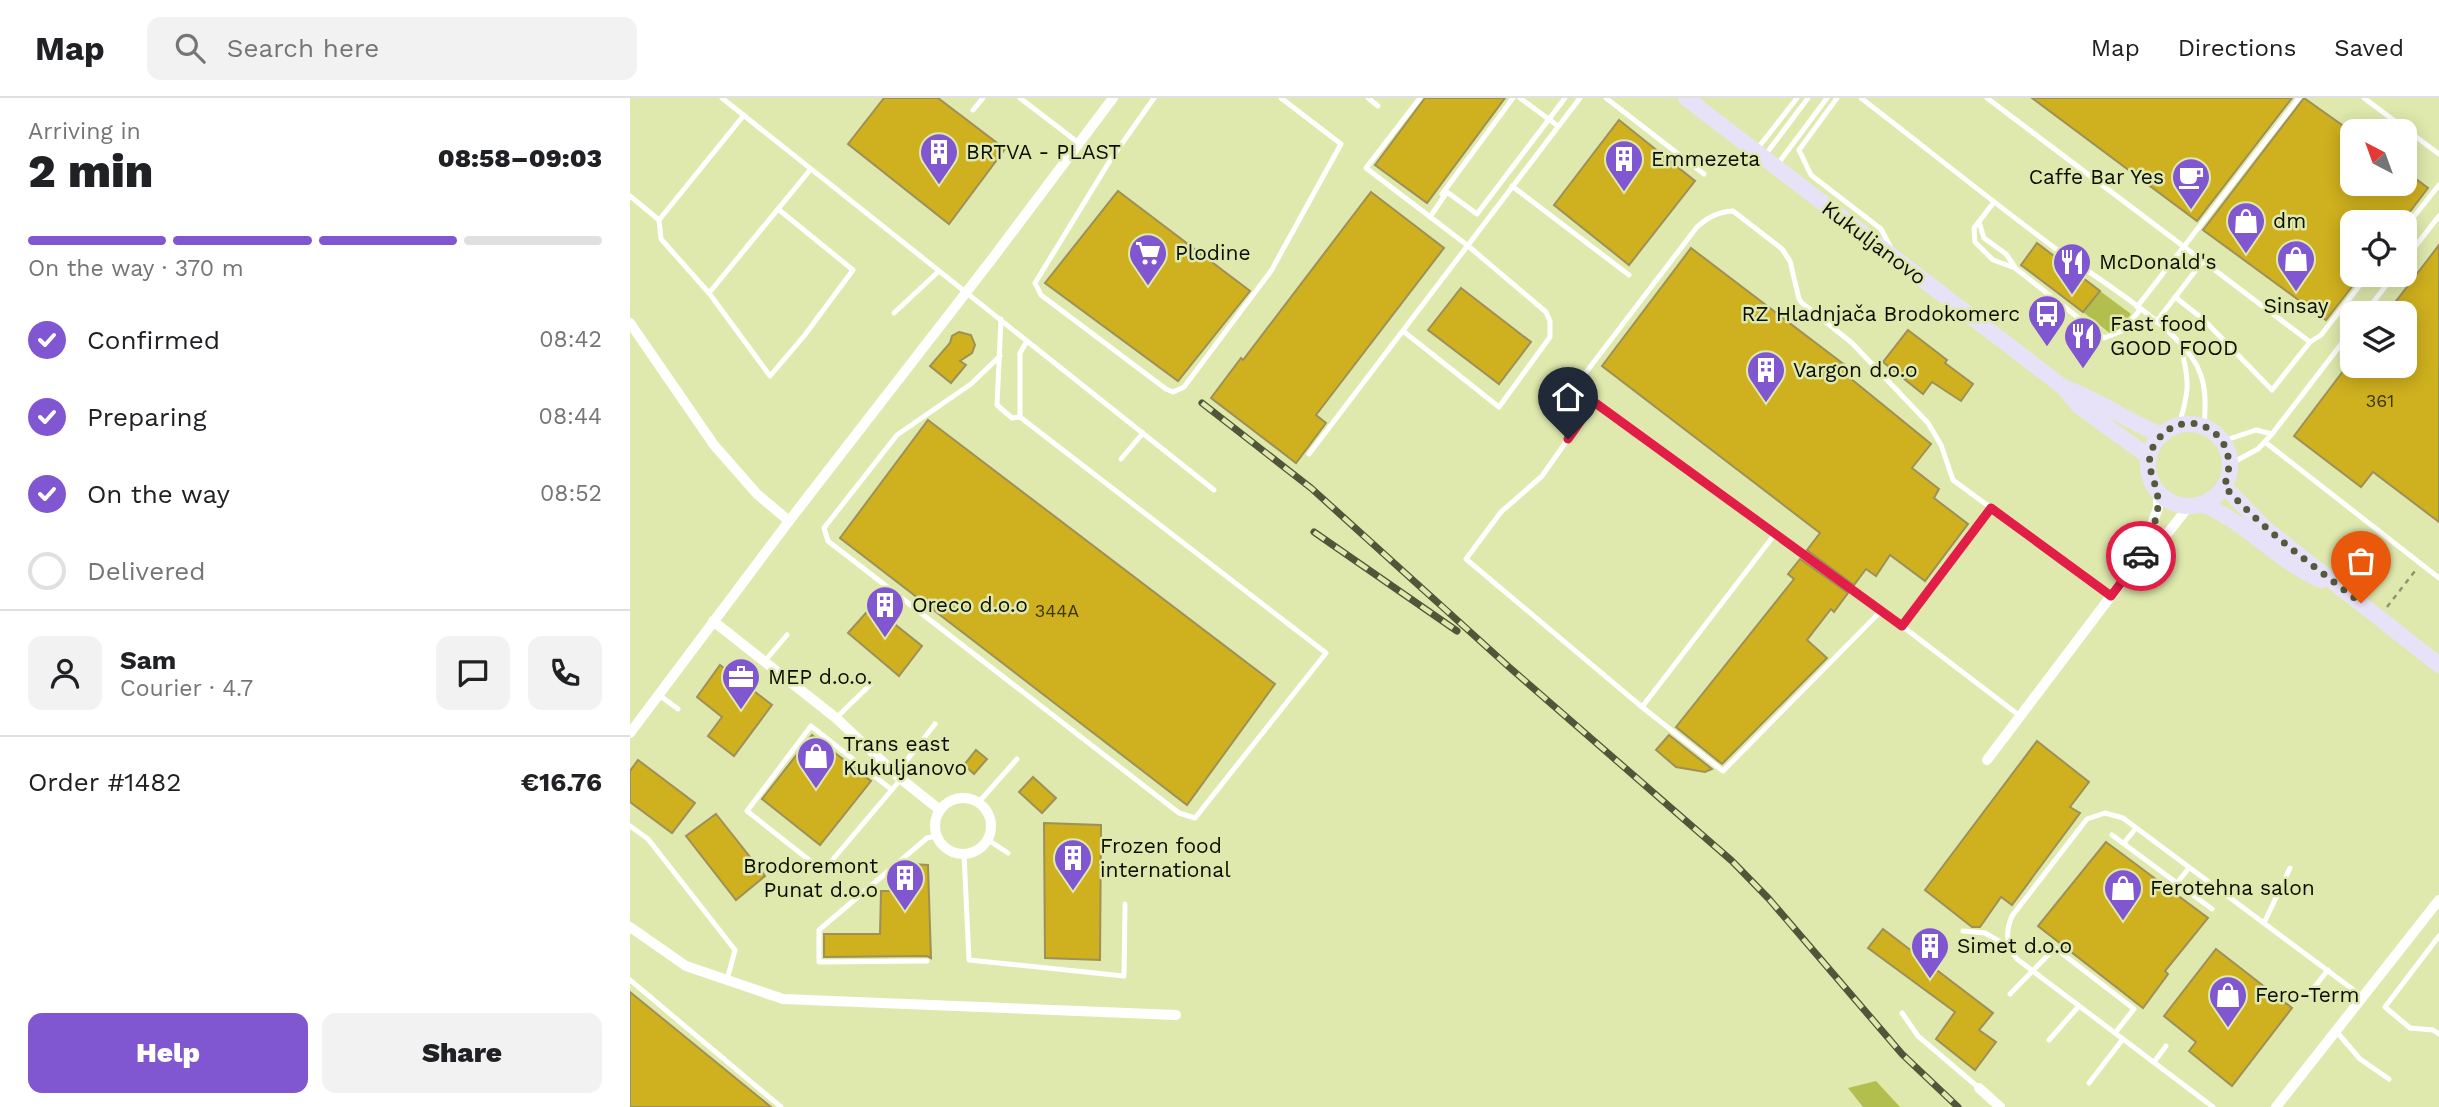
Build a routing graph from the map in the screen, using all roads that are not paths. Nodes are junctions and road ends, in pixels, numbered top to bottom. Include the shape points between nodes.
1 (722, 98) edge
2 (983, 98) edge
3 (1020, 98) edge
4 (1113, 98) edge
5 (1154, 98) edge
6 (1281, 98) edge
7 (1368, 98) edge
8 (1420, 98) edge
9 (1513, 98) edge
10 (1520, 98) edge
11 (1565, 98) edge
12 (1580, 98) edge
13 (1606, 98) edge
14 (1686, 98) edge
15 (1797, 98) edge
16 (1808, 98) edge
17 (1827, 98) edge
18 (1837, 98) edge
19 (1861, 98) edge
20 (1987, 98) edge
21 (2299, 98) edge
22 (2364, 98) edge
23 (1378, 106) dead end
24 (973, 110) dead end
25 (744, 115) junction
26 (1548, 119) junction
27 (1558, 126) junction
28 (1080, 144) junction
29 (2439, 154) edge
30 (1765, 159) junction
31 (810, 170) junction
32 (1704, 174) dead end
33 (2439, 185) edge
34 (1512, 186) junction
35 (630, 195) edge
36 (1994, 202) junction
37 (778, 209) junction
38 (2417, 213) edge
39 (1428, 216) junction
40 (2439, 216) edge
41 (659, 220) junction
42 (1979, 222) junction
43 (2417, 244) edge
44 (1467, 245) junction
45 (2185, 247) junction
46 (1897, 260) junction
47 (2203, 261) junction
48 (2015, 268) junction
49 (939, 271) junction
50 (1629, 275) dead end
51 (2359, 287) edge
52 (2385, 287) edge
53 (967, 291) junction
54 (709, 293) junction
55 (2175, 297) junction
56 (2374, 301) edge
57 (2138, 309) junction
58 (894, 313) dead end
59 (1001, 319) junction
60 (2156, 322) junction
61 (630, 323) edge
62 (1402, 331) junction
63 (1027, 341) junction
64 (2310, 342) junction
65 (2180, 345) junction
66 (2340, 346) edge
67 (1000, 356) junction
68 (2063, 387) junction
69 (1594, 402) junction
70 (1020, 417) junction
71 (2179, 425) junction
72 (2204, 427) junction
73 (1143, 433) junction
74 (2272, 434) junction
75 (2162, 435) junction
76 (2222, 441) junction
77 (2265, 442) junction
78 (1309, 454) dead end
79 (2149, 457) junction
80 (1121, 459) dead end
81 (2230, 464) junction
82 (2224, 486) junction
83 (1214, 490) dead end
84 (2158, 491) junction
85 (2195, 505) junction
86 (1991, 508) junction
87 (789, 521) junction
88 (1775, 534) junction
89 (2139, 559) junction
90 (2439, 578) edge
91 (2341, 588) junction
92 (2111, 596) junction
93 (1881, 611) junction
94 (713, 621) junction
95 (1902, 626) junction
96 (788, 635) dead end
97 (764, 662) junction
98 (2439, 665) edge
99 (871, 684) dead end
100 (659, 695) junction
101 (1642, 706) junction
102 (678, 709) dead end
103 (2020, 716) junction
104 (836, 718) junction
105 (935, 724) dead end
106 (630, 733) edge
107 (1017, 759) dead end
108 (1987, 760) dead end
109 (898, 777) junction
110 (892, 790) junction
111 (978, 803) junction
112 (940, 810) junction
113 (630, 826) edge
114 (2136, 828) junction
115 (2112, 835) dead end
116 (937, 836) junction
117 (988, 840) junction
118 (2123, 843) junction
119 (1008, 853) dead end
120 (964, 854) junction
121 (2189, 868) junction
122 (2290, 868) dead end
123 (2177, 883) junction
124 (2439, 900) edge
125 (1125, 904) dead end
126 (2212, 909) dead end
127 (2264, 923) junction
128 (630, 928) edge
129 (1963, 932) dead end
130 (2439, 936) edge
131 (2009, 947) junction
132 (928, 961) dead end
133 (2328, 971) junction
134 (2034, 972) junction
135 (630, 980) edge
136 (727, 980) junction
137 (2010, 994) dead end
138 (2309, 994) dead end
139 (2363, 997) junction
140 (2079, 1006) junction
141 (1902, 1013) dead end
142 (1176, 1014) dead end
143 (2336, 1031) junction
144 (2115, 1033) junction
145 (2439, 1034) edge
146 (2123, 1039) junction
147 (2049, 1040) dead end
148 (2166, 1046) dead end
149 (2154, 1062) junction
150 (2389, 1079) dead end
151 (2090, 1083) dead end
152 (1979, 1088) joint
153 (2205, 1105) edge
154 (781, 1107) edge
155 (2000, 1107) edge
156 (2213, 1107) edge
157 (2276, 1107) edge

1 - 25 lane
2 - 24 lane
3 - 28 lane
4 - 28 street
5 - 6 lane via 1035,283 1041,295 1173,392 1184,387 1271,271 1341,144
7 - 23 lane
8 - 39 lane via 1366,169
9 - 39 lane
10 - 26 lane
11 - 26 lane
12 - 27 lane
13 - 32 lane
14 - 30 main road, Kukuljanovo
15 - 30 lane
16 - 30 lane
17 - 30 lane
18 - 46 lane via 1799,150 1811,175 1881,229
19 - 36 lane
20 - 45 lane
21 - 45 lane
22 - 29 lane
25 - 31 lane
25 - 41 lane
26 - 27 lane
26 - 39 lane via 1477,214 1447,192
27 - 34 lane
28 - 53 street
30 - 46 main road, Kukuljanovo
31 - 37 lane
31 - 49 lane
33 - 38 lane
34 - 44 lane
34 - 50 lane
35 - 41 lane
36 - 42 lane
36 - 57 lane
37 - 54 lane
37 - 54 lane via 853,270 770,376
39 - 44 lane
40 - 43 lane
41 - 54 lane via 661,239
42 - 48 lane via 1984,237 2006,254
42 - 48 lane via 1974,228 1975,242 1993,260
44 - 62 lane
44 - 62 lane via 1542,307 1550,321 1547,342 1499,407
45 - 47 lane
45 - 57 lane
46 - 68 main road, Kukuljanovo
47 - 55 lane
47 - 64 lane
48 - 57 lane via 2104,338 2122,331
49 - 53 lane
49 - 58 lane
51 - 64 lane via 2321,335
52 - 56 lane
53 - 59 lane
53 - 87 street
55 - 60 lane
55 - 64 lane via 2272,390
57 - 60 lane
59 - 63 lane
59 - 67 lane
60 - 65 lane
61 - 87 street via 714,445 757,494
62 - 78 lane
63 - 70 lane via 1020,353
63 - 73 lane
65 - 71 lane via 2188,393
65 - 72 lane via 2202,376
66 - 74 lane
67 - 70 lane via 997,405 1012,418
67 - 70 lane via 971,384 897,435 824,528 828,541 1179,813 1195,818 1326,653
68 - 75 main road
68 - 79 main road via 2079,406
69 - 86 lane via 1574,388 1697,227 1706,219 1733,211 1782,249 1790,261 1799,299 1894,385 1928,423 1954,480
69 - 88 lane
69 - 101 lane via 1542,476 1501,512 1466,559
71 - 72 main road
71 - 75 main road
72 - 76 main road
73 - 80 lane
73 - 83 lane
74 - 76 lane via 2256,430
74 - 77 lane
75 - 79 main road
76 - 81 main road
77 - 81 lane
77 - 90 lane
79 - 84 main road
81 - 82 main road
82 - 85 main road via 2215,497
82 - 91 main road via 2266,528
84 - 85 main road via 2167,499
84 - 89 street via 2158,508
85 - 89 street
85 - 91 main road via 2222,512 2300,570
86 - 92 lane
86 - 95 lane
87 - 94 street
88 - 93 lane
88 - 101 lane
89 - 92 street
91 - 98 main road
92 - 103 street
93 - 95 lane
93 - 101 lane via 1723,771
94 - 97 street
94 - 100 street
95 - 103 lane
96 - 97 lane
97 - 104 street
99 - 104 lane
100 - 102 lane
100 - 106 street
103 - 108 street
104 - 109 street
105 - 109 lane
107 - 111 lane
109 - 110 lane
109 - 112 street
110 - 110 lane via 811,726 747,811 823,871
111 - 112 street via 955,799
111 - 117 street via 991,821
112 - 116 street
113 - 136 lane via 648,839 735,950
114 - 118 lane
114 - 121 lane
114 - 131 lane via 2114,814 2087,819 2012,916
115 - 118 lane
116 - 120 street via 948,849
116 - 132 lane via 928,838 819,930 819,962
117 - 119 lane
117 - 120 street
118 - 123 lane
120 - 125 lane via 969,960 1124,976
121 - 123 lane
121 - 127 lane
122 - 127 lane
123 - 126 lane
124 - 139 street
127 - 133 lane
128 - 136 street via 686,966
129 - 131 lane via 1985,933
130 - 145 lane via 2385,1007 2410,1028
131 - 134 lane
133 - 138 lane
133 - 139 lane
134 - 137 lane
134 - 140 lane
134 - 144 lane via 2055,948 2134,1009
135 - 154 lane
136 - 142 street via 783,999
139 - 143 street
140 - 144 lane
140 - 147 lane
141 - 152 lane via 1918,1036
143 - 150 lane via 2360,1059
143 - 157 street
144 - 146 lane
146 - 149 lane
146 - 151 lane
148 - 149 lane
149 - 153 lane
152 - 155 street
153 - 156 lane

